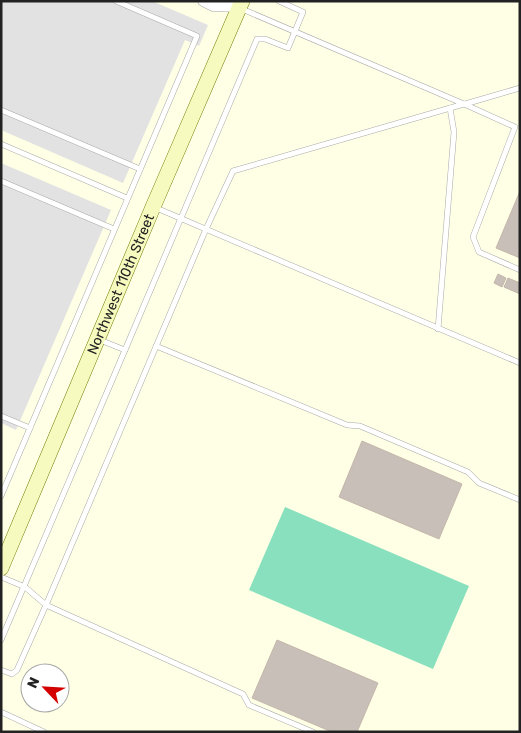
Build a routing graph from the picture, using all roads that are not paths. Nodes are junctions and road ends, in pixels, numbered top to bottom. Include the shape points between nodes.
1 (116, 1) edge
2 (203, 1) edge
3 (279, 1) edge
4 (238, 3) edge
5 (295, 32) junction
6 (520, 88) edge
7 (464, 104) junction
8 (450, 108) junction
9 (1, 110) edge
10 (1, 144) edge
11 (140, 169) junction
12 (1, 181) edge
13 (127, 198) junction
14 (153, 207) junction
15 (180, 218) junction
16 (114, 229) junction
17 (206, 229) junction
18 (520, 270) edge
19 (438, 329) junction
20 (97, 339) junction
21 (156, 346) junction
22 (125, 350) junction
23 (520, 364) edge
24 (1, 416) edge
25 (30, 428) junction
26 (1, 496) edge
27 (520, 500) edge
28 (1, 568) edge
29 (1, 576) edge
30 (25, 587) junction
31 (46, 605) junction
32 (1, 640) edge
33 (1, 670) edge
34 (1, 712) edge
35 (35, 730) edge
36 (44, 732) edge
37 (313, 732) edge

1 - 11 lane via 197,36
2 - 4 street via 213,6
3 - 5 lane via 302,12
4 - 5 lane
4 - 14 street, Northwest 110th Street
5 - 7 lane
5 - 15 lane via 288,48 265,39 256,40
6 - 7 lane
7 - 8 lane
7 - 18 lane via 515,127 473,237 479,252
8 - 17 lane via 232,171
8 - 19 lane via 454,132
9 - 11 lane
10 - 13 lane
11 - 13 lane
12 - 16 lane
13 - 16 lane
14 - 15 lane
14 - 20 street, Northwest 110th Street
15 - 17 lane
15 - 22 lane
16 - 25 lane
17 - 19 lane
17 - 21 lane
19 - 23 lane
20 - 22 lane
20 - 28 street, Northwest 110th Street
21 - 27 lane via 347,425 360,426 468,472 479,483
21 - 31 lane
22 - 30 lane
24 - 25 lane
25 - 26 lane
29 - 30 lane
30 - 31 lane
30 - 32 lane
31 - 33 lane via 17,670 12,674
31 - 37 lane via 243,694 249,704
34 - 35 lane
35 - 36 lane

